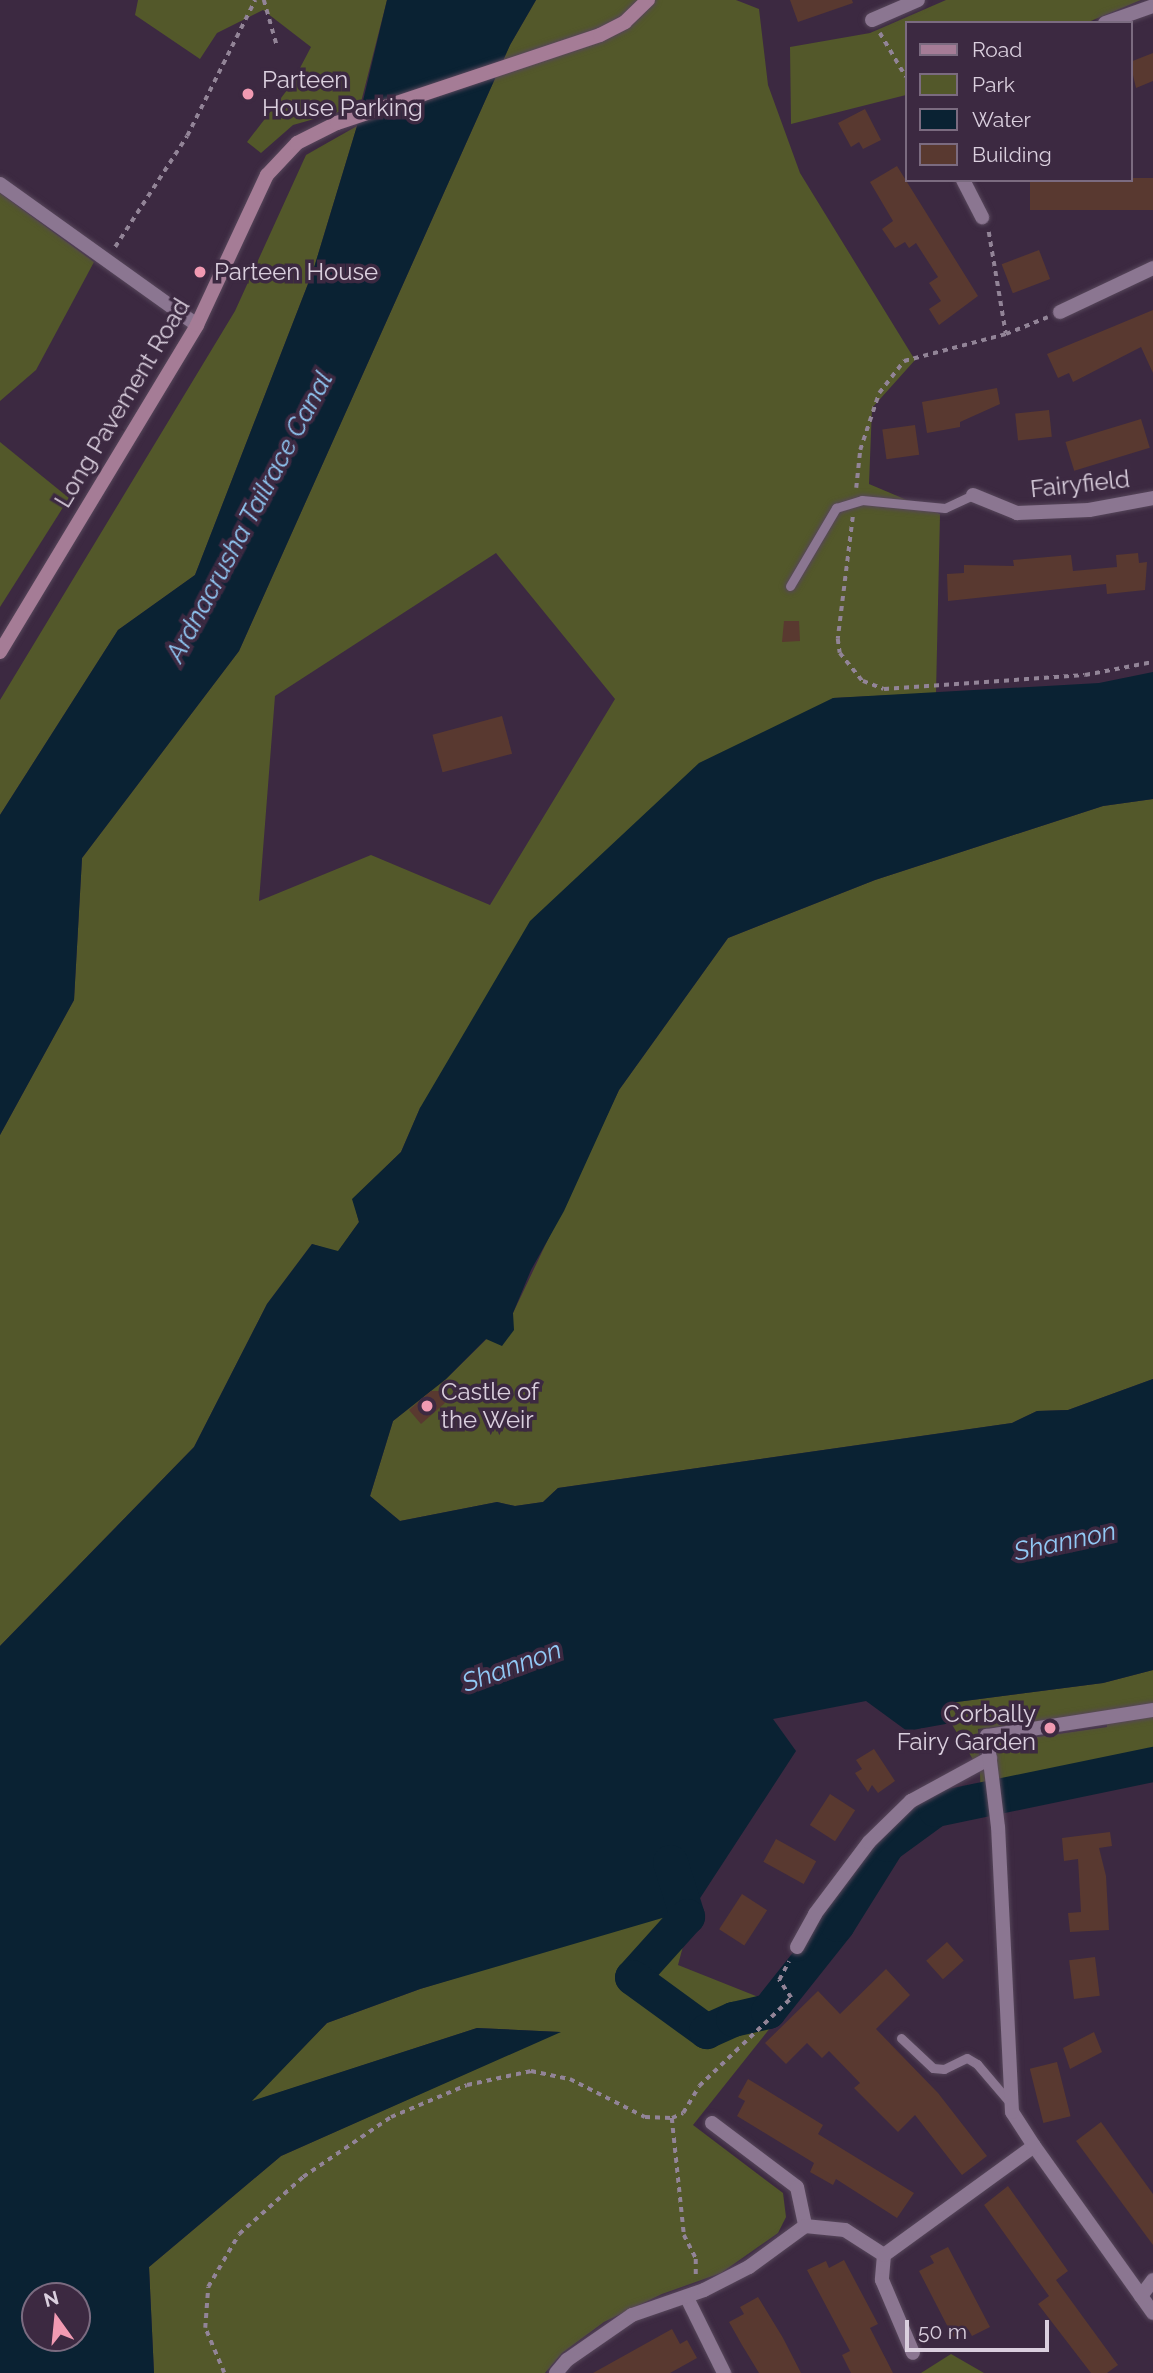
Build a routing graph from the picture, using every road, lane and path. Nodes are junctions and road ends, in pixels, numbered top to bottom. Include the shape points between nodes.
1 (256, 0) edge
2 (264, 0) edge
3 (648, 0) edge
4 (918, 0) edge
5 (1153, 6) edge
6 (872, 20) joint
7 (1111, 21) edge
8 (277, 46) dead end
9 (904, 74) edge
10 (964, 182) edge
11 (0, 184) edge
12 (982, 217) joint
13 (106, 259) junction
14 (1153, 268) edge
15 (1060, 312) joint
16 (197, 325) junction
17 (1006, 334) junction
18 (973, 495) joint
19 (1153, 498) edge
20 (854, 502) junction
21 (790, 586) dead end
22 (0, 652) edge
23 (1153, 662) edge
24 (1153, 1710) edge
25 (990, 1758) junction
26 (797, 1947) joint
27 (901, 2038) dead end
28 (1012, 2105) junction
29 (672, 2118) junction
30 (712, 2123) dead end
31 (1034, 2146) junction
32 (805, 2226) junction
33 (884, 2255) junction
34 (1153, 2280) edge
35 (704, 2290) junction
36 (1141, 2296) junction
37 (687, 2298) junction
38 (1153, 2313) edge
39 (913, 2353) dead end
40 (224, 2373) edge
41 (556, 2373) edge
42 (724, 2373) edge

1 - 13 path via 187,136
2 - 8 path
3 - 16 main road, Long Pavement Road via 625,22 600,35 337,123 297,143 267,175
4 - 6 street
5 - 7 street
6 - 9 path
10 - 12 street
11 - 13 street
12 - 17 path via 992,239
13 - 16 street
14 - 15 street
15 - 17 path
16 - 22 main road, Long Pavement Road
17 - 20 path via 904,361 879,393 860,450
18 - 19 street, Fairyfield via 1017,513 1089,510
18 - 20 lane via 945,508
20 - 21 lane via 836,508
20 - 23 path via 838,639 841,653 863,681 884,690 1085,675
24 - 25 street via 987,1737
25 - 26 street via 911,1801 869,1842 814,1914
25 - 28 street via 998,1827
26 - 29 path via 779,1980 791,1998 699,2086 683,2113
27 - 28 lane via 933,2068 944,2069 967,2058 977,2064
28 - 31 street
29 - 35 path via 684,2235
29 - 40 path via 645,2117 570,2079 531,2071 467,2085 391,2117 303,2177 239,2234 208,2287 205,2328
30 - 32 street via 797,2187
31 - 33 street
31 - 36 street
32 - 33 street via 845,2230
32 - 35 street via 749,2267
33 - 39 street via 882,2280
34 - 36 street
35 - 37 street
36 - 38 street
37 - 41 street via 632,2315 567,2360
37 - 42 street

